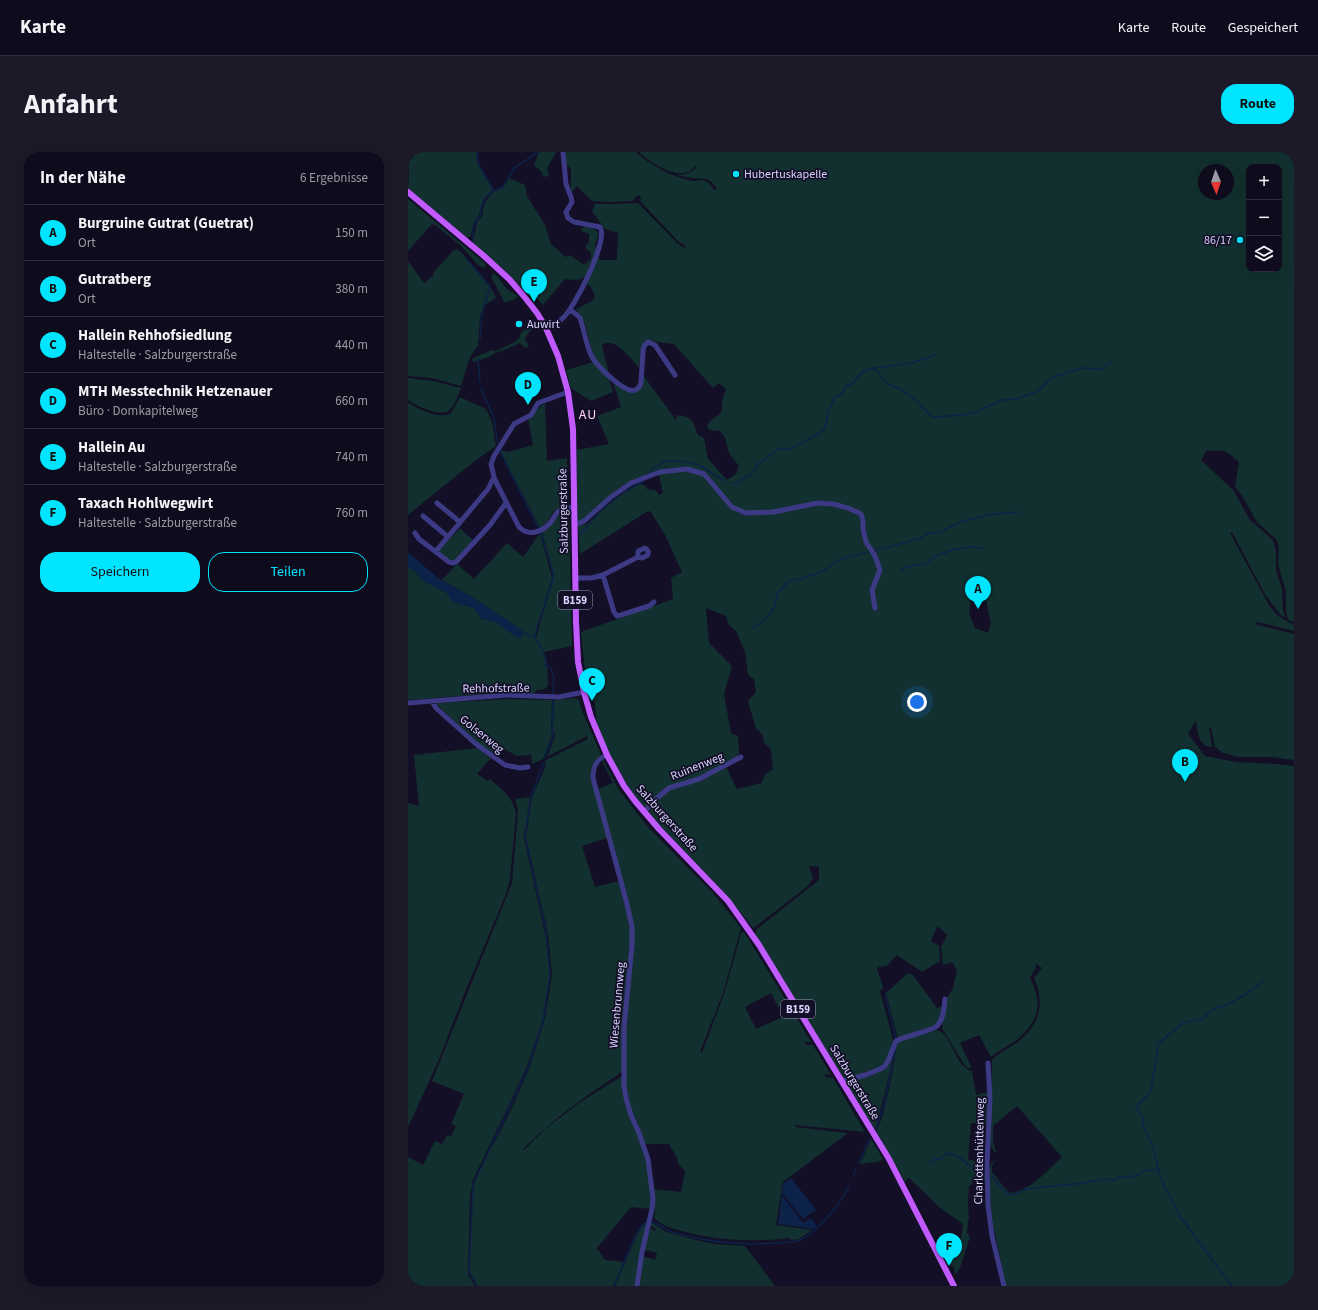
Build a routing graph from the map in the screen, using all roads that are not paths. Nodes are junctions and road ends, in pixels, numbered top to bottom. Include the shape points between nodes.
1 (563, 152) edge
2 (408, 192) edge
3 (570, 310) junction
4 (545, 326) junction
5 (675, 375) dead end
6 (568, 392) junction
7 (494, 477) junction
8 (437, 503) dead end
9 (506, 503) junction
10 (574, 507) junction
11 (424, 516) dead end
12 (460, 522) junction
13 (576, 524) junction
14 (415, 533) dead end
15 (447, 536) junction
16 (436, 551) junction
17 (638, 557) dead end
18 (603, 574) junction
19 (578, 578) junction
20 (654, 602) dead end
21 (875, 608) dead end
22 (584, 692) junction
23 (432, 701) junction
24 (408, 702) edge
25 (607, 755) junction
26 (742, 757) dead end
27 (528, 767) dead end
28 (644, 812) junction
29 (945, 999) dead end
30 (988, 1062) dead end
31 (842, 1081) junction
32 (637, 1286) edge
33 (954, 1286) edge
34 (1004, 1286) edge

1 - 3 street via 566,184 572,202 566,212 568,218 574,222 600,227 602,232 584,286
2 - 4 main road, Salzburgerstraße / B159 via 501,271 524,295
3 - 4 street via 562,319
3 - 5 street via 580,318 592,357 600,368 625,388 639,388 643,351 648,342 655,346
4 - 6 main road, Salzburgerstraße / B159 via 558,356
6 - 7 street via 538,403 531,415 514,424 494,456
6 - 10 main road, Salzburgerstraße / B159 via 572,429
7 - 9 street
7 - 12 street via 488,489
8 - 12 street
9 - 10 street via 519,527 532,533 551,522 559,511
9 - 16 street via 490,525 456,562 449,562
10 - 13 main road, Salzburgerstraße / B159
11 - 15 street
12 - 15 street
13 - 19 main road, Salzburgerstraße / B159
13 - 21 street via 589,518 611,497 631,483 660,472 687,469 704,474 732,507 746,513 773,512 818,503 848,508 861,514 866,542 880,570 872,590
14 - 16 street via 423,543
15 - 16 street
17 - 18 street
18 - 19 street via 591,578
18 - 20 street via 617,616
19 - 22 main road, Salzburgerstraße / B159 via 577,648
22 - 23 street, Rehhofstraße via 559,697 506,695
22 - 25 main road, Salzburgerstraße / B159
23 - 24 street, Rehhofstraße
23 - 27 street, Golserweg via 436,708 487,753 505,765
25 - 28 main road, Salzburgerstraße / B159 via 624,786
25 - 32 street, Wiesenbrunnweg via 595,766 593,778 632,927 624,1028 624,1087 631,1115 648,1159 652,1200
26 - 28 street, Ruinenweg via 705,776 670,788
28 - 31 main road, Salzburgerstraße / B159 via 738,913
29 - 31 street via 941,1019 935,1028 896,1041 888,1061 880,1069
30 - 34 street, Charlottenhüttenweg via 988,1205 992,1236
31 - 33 main road, Salzburgerstraße / B159 via 891,1163

